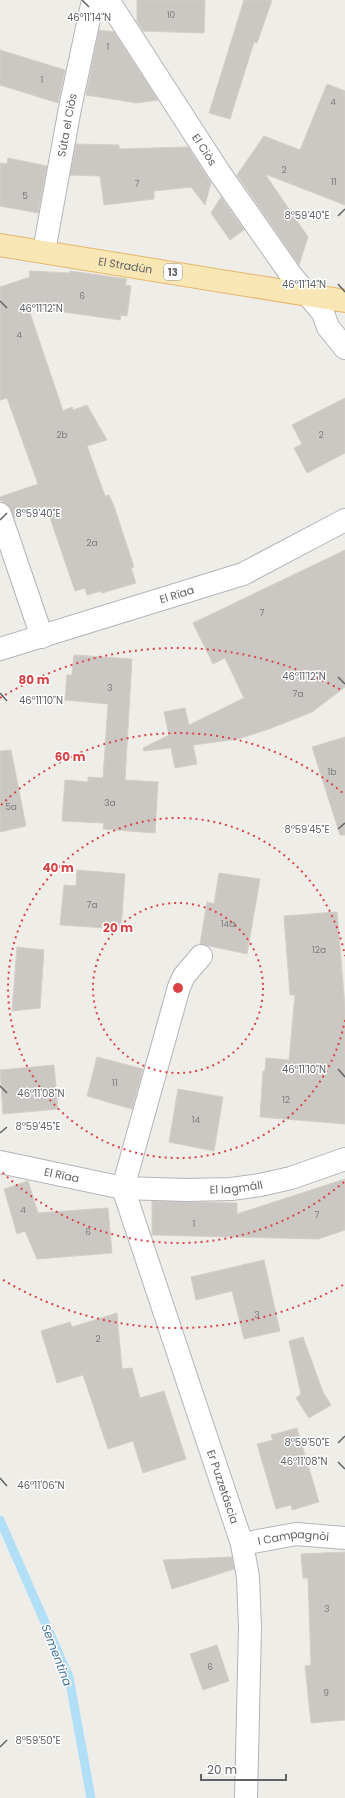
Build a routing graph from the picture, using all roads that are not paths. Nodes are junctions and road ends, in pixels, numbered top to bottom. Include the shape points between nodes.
1 (93, 0) edge
2 (108, 0) edge
3 (0, 245) edge
4 (44, 251) junction
5 (308, 294) junction
6 (345, 301) edge
7 (345, 348) edge
8 (0, 514) edge
9 (345, 520) edge
10 (42, 637) junction
11 (0, 649) edge
12 (201, 956) dead end
13 (345, 1159) edge
14 (0, 1162) edge
15 (123, 1188) junction
16 (345, 1538) edge
17 (242, 1544) junction
18 (246, 1798) edge

1 - 4 street, Súta el Ciòs
2 - 5 street, El Ciòs via 219,172 291,275
3 - 4 main road, El Stradún / 13
4 - 5 main road, El Stradún / 13
5 - 6 main road, El Stradún / 13
5 - 7 street, El Ciòs via 323,313 328,327
8 - 10 street
9 - 10 street, El Rïaa via 242,574
10 - 11 street, El Rïaa
12 - 15 street via 184,976 179,987
13 - 15 street, El Iagmáll via 291,1178 231,1189
14 - 15 street, El Rïaa
15 - 17 street, Er Puzzetáscia
16 - 17 street, I Campagnòi via 296,1534
17 - 18 street, Er Puzzetáscia via 248,1577 250,1628

